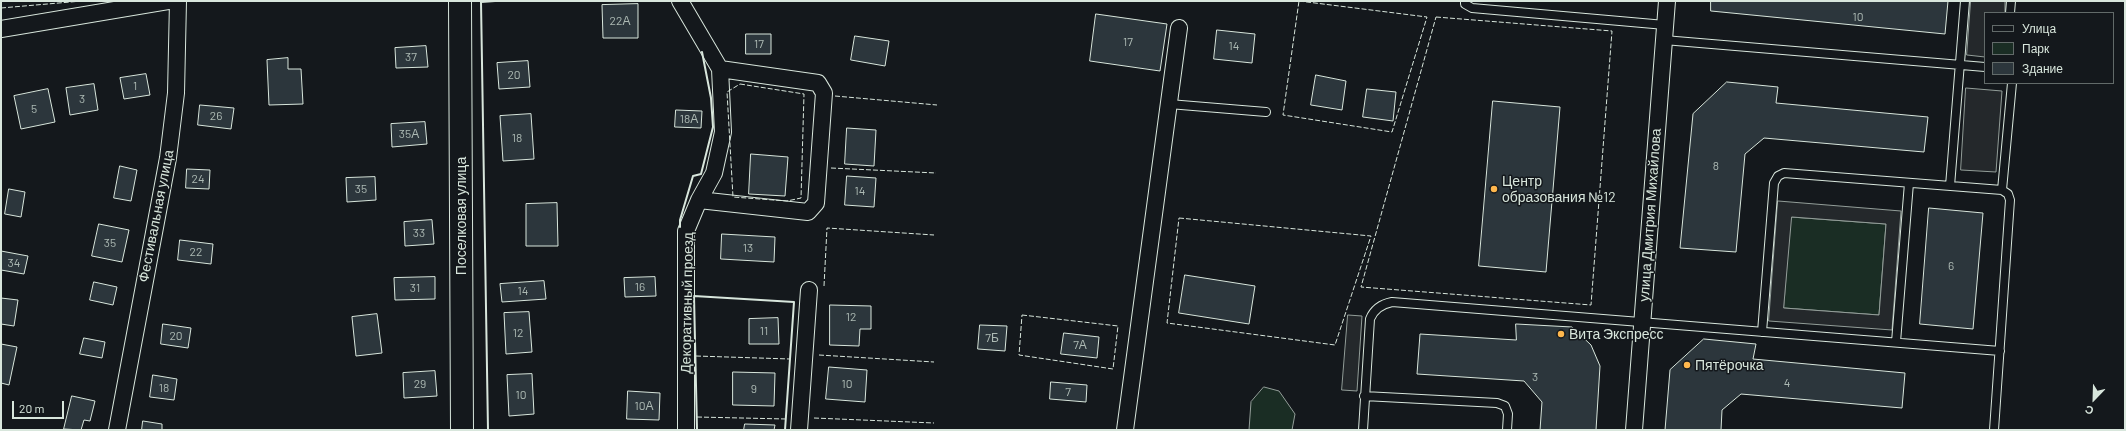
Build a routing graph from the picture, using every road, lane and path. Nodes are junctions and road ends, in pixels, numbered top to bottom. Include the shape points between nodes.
1 (168, 1) edge
2 (178, 1) edge
3 (460, 1) edge
4 (680, 1) edge
5 (1465, 1) edge
6 (1667, 1) edge
7 (1964, 1) edge
8 (2011, 1) edge
9 (2010, 12) edge
10 (1179, 28) dead end
11 (1, 29) edge
12 (1665, 33) junction
13 (1959, 65) junction
14 (1984, 67) edge
15 (720, 69) junction
16 (2012, 84) edge
17 (1169, 104) junction
18 (1266, 112) dead end
19 (1909, 183) junction
20 (1950, 186) junction
21 (2002, 190) junction
22 (699, 200) junction
23 (809, 290) dead end
24 (1642, 322) junction
25 (1762, 332) junction
26 (1896, 342) junction
27 (2000, 351) junction
28 (1364, 396) junction
29 (117, 430) edge
30 (462, 430) edge
31 (686, 430) edge
32 (799, 430) edge
33 (1125, 430) edge
34 (1363, 430) edge
35 (1507, 430) edge
36 (1634, 430) edge
37 (1994, 430) edge

1 - 11 street
2 - 29 street, Фестивальная улица via 176,93 168,158
3 - 30 main road, Поселковая улица
4 - 15 street, Декоративный проезд
5 - 12 lane via 1465,4 1472,8
6 - 12 street, улица Дмитрия Михайлова
7 - 13 lane
8 - 9 lane
10 - 17 street
12 - 13 lane
12 - 24 street, улица Дмитрия Михайлова
13 - 14 lane
13 - 20 lane
15 - 22 street, Декоративный проезд via 723,132 714,173
15 - 22 street via 818,83 824,93 816,203 808,212
16 - 21 lane
17 - 18 lane
17 - 33 street
19 - 20 lane
19 - 25 lane via 1784,173 1778,176 1774,183
19 - 26 lane
20 - 21 lane
21 - 27 lane via 2008,194 2010,200
22 - 31 street, Декоративный проезд via 686,230
23 - 32 street
24 - 25 lane
24 - 28 lane via 1386,303 1373,312 1370,319
24 - 36 street, улица Дмитрия Михайлова
25 - 26 lane
26 - 27 lane
27 - 37 lane
28 - 34 lane
28 - 35 lane via 1497,403 1505,406 1508,414

